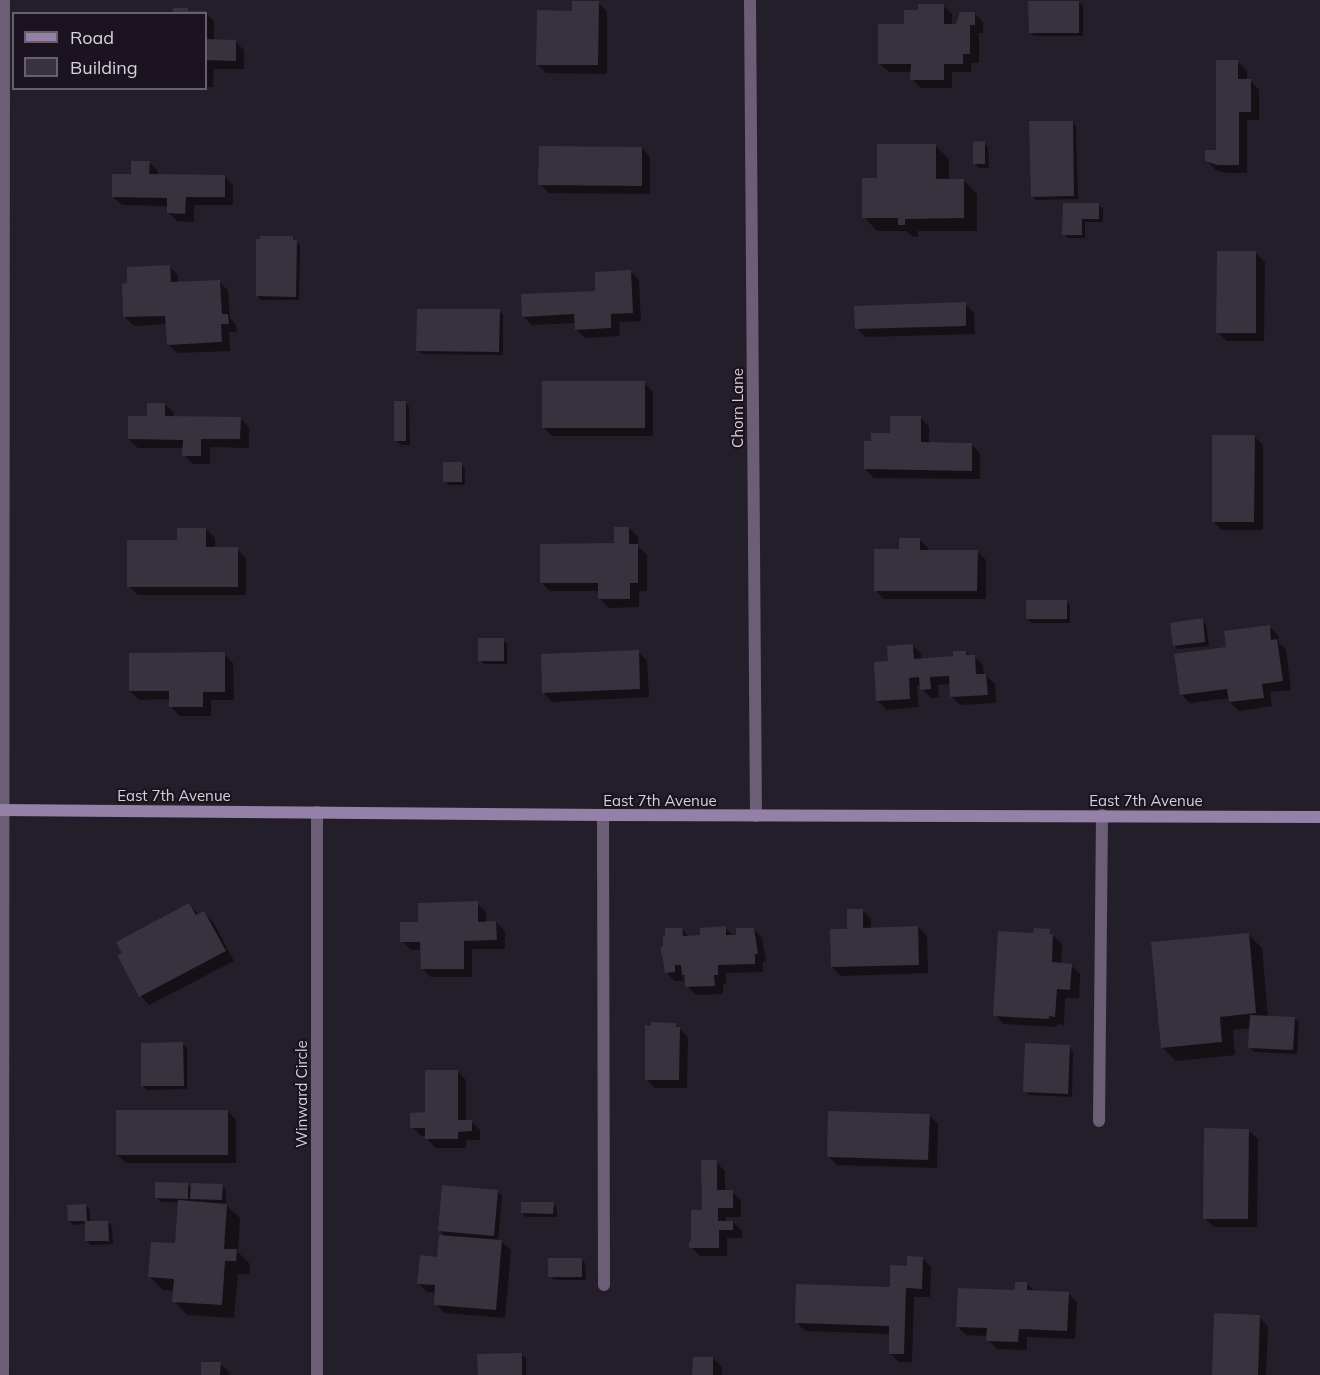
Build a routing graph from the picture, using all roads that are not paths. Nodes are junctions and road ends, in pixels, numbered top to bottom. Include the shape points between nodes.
1 (4, 0) edge
2 (750, 0) edge
3 (2, 70) edge
4 (2, 810) edge
5 (317, 812) junction
6 (603, 815) junction
7 (1102, 815) junction
8 (756, 816) junction
9 (1320, 817) edge
10 (1099, 1121) dead end
11 (604, 1285) dead end
12 (2, 1338) edge
13 (3, 1375) edge
14 (317, 1375) edge

1 - 3 street
2 - 8 street, Chorn Lane
3 - 4 street
4 - 5 main road, East 7th Avenue
4 - 12 street
5 - 6 main road, East 7th Avenue
5 - 14 street, Winward Circle
6 - 8 main road, East 7th Avenue
6 - 11 street
7 - 8 main road, East 7th Avenue
7 - 9 main road, East 7th Avenue
7 - 10 street
12 - 13 street

